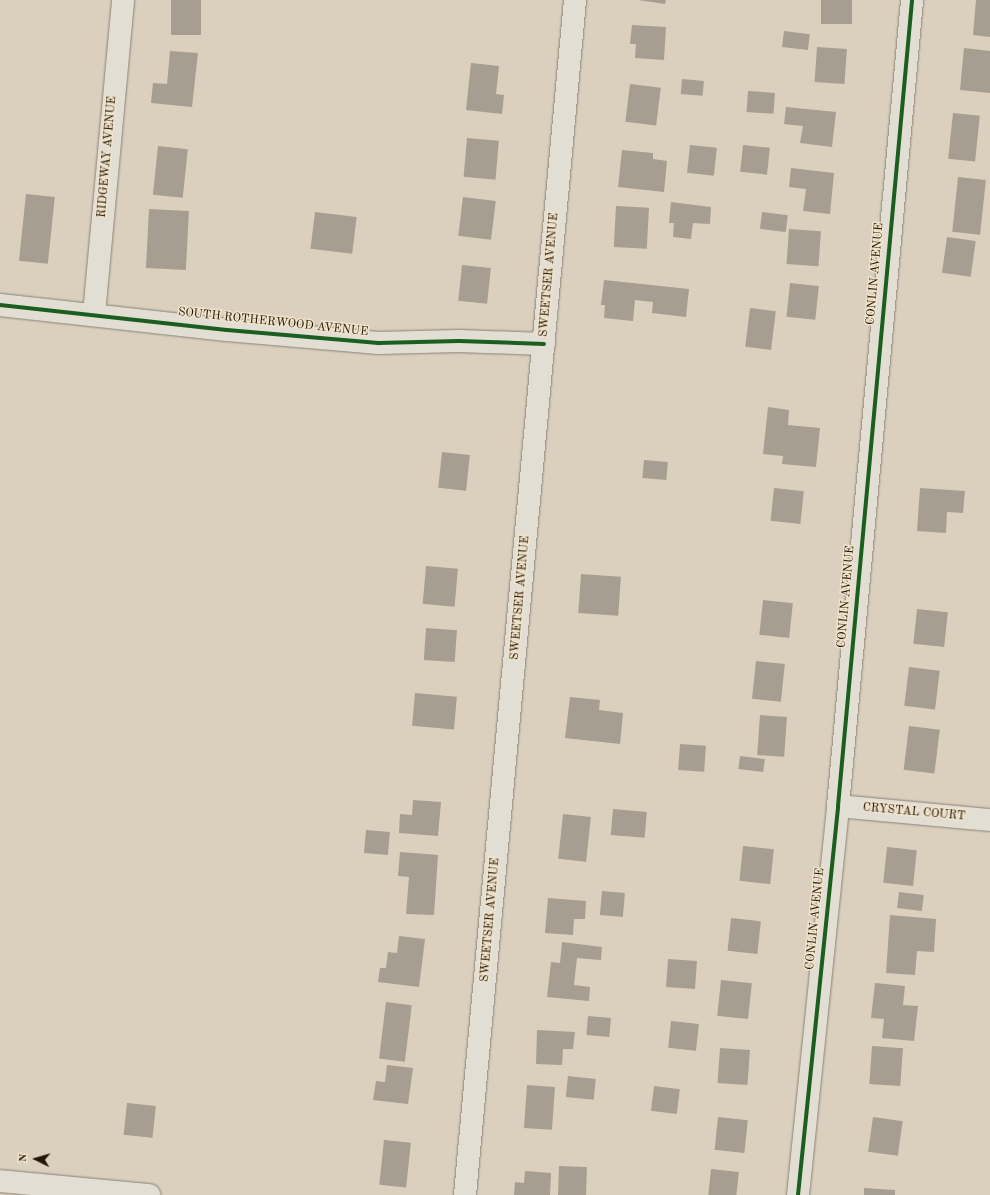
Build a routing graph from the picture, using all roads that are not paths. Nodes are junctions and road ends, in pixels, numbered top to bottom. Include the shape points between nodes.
1 (123, 0) edge
2 (575, 0) edge
3 (912, 0) edge
4 (0, 305) edge
5 (94, 314) junction
6 (544, 344) junction
7 (838, 806) junction
8 (990, 820) edge
9 (0, 1181) edge
10 (149, 1195) edge
11 (465, 1195) edge
12 (798, 1195) edge

1 - 5 street, RIDGEWAY AVENUE
2 - 6 street, SWEETSER AVENUE
3 - 7 street, CONLIN AVENUE
4 - 5 street, SOUTH ROTHERWOOD AVENUE
5 - 6 street, SOUTH ROTHERWOOD AVENUE via 227,330 378,343 459,341
6 - 11 street, SWEETSER AVENUE
7 - 8 street, CRYSTAL COURT
7 - 12 street, CONLIN AVENUE
9 - 10 street

